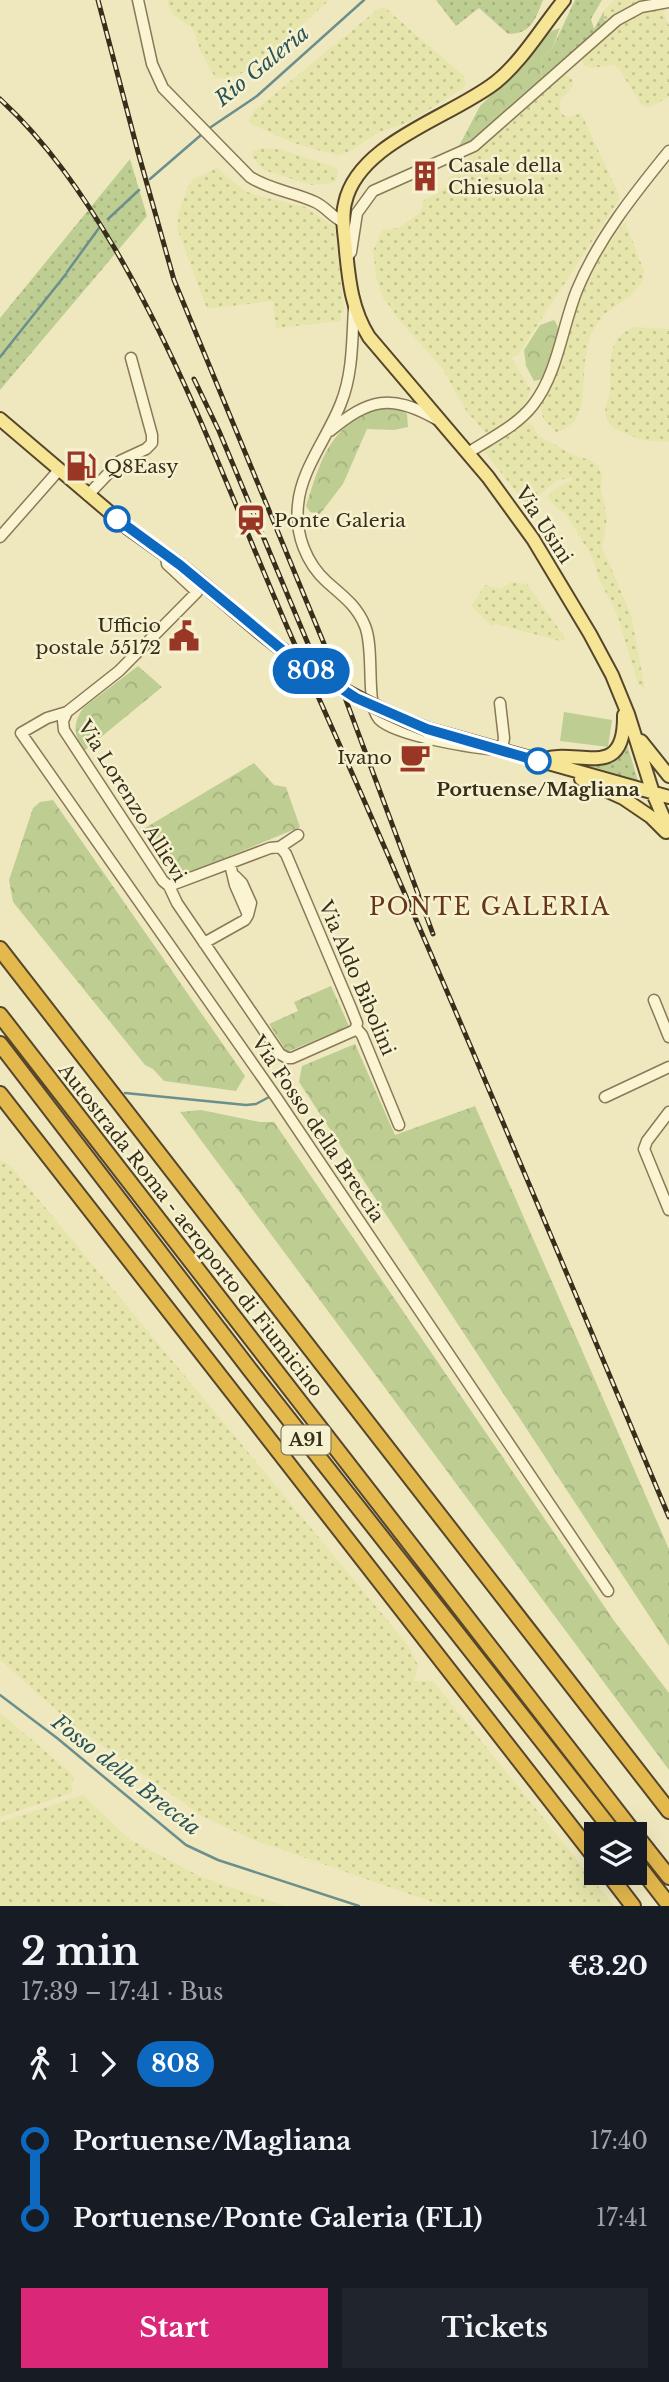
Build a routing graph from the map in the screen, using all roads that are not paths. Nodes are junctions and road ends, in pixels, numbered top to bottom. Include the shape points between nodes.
1 (138, 0) edge
2 (564, 0) edge
3 (669, 2) edge
4 (669, 151) edge
5 (344, 222) junction
6 (346, 258) junction
7 (354, 308) junction
8 (131, 358) dead end
9 (0, 419) edge
10 (443, 423) junction
11 (328, 433) junction
12 (468, 453) junction
13 (59, 470) junction
14 (89, 495) junction
15 (0, 537) edge
16 (166, 556) junction
17 (500, 702) dead end
18 (624, 704) junction
19 (67, 712) junction
20 (631, 724) junction
21 (502, 750) junction
22 (538, 761) junction
23 (570, 770) junction
24 (669, 776) edge
25 (653, 793) junction
26 (669, 797) edge
27 (669, 829) edge
28 (298, 835) dead end
29 (280, 847) junction
30 (230, 864) junction
31 (169, 886) junction
32 (204, 943) junction
33 (0, 949) edge
34 (654, 1000) dead end
35 (0, 1015) edge
36 (355, 1028) junction
37 (669, 1037) edge
38 (0, 1044) edge
39 (669, 1067) edge
40 (0, 1094) edge
41 (605, 1097) dead end
42 (669, 1112) edge
43 (399, 1125) dead end
44 (669, 1210) edge
45 (608, 1591) dead end
46 (669, 1811) edge
47 (606, 1822) edge
48 (626, 1822) edge
49 (584, 1843) edge
50 (647, 1850) edge
51 (647, 1877) edge
52 (669, 1878) edge
53 (617, 1885) edge
54 (669, 1905) edge
55 (633, 1906) edge

1 - 5 street via 154,70 163,88 254,179 317,203
2 - 5 main road, Via Usini via 505,74 397,141 366,166 348,192
3 - 6 street via 641,7 617,20 474,146 377,188 357,213
4 - 12 street via 595,253 537,400 518,420
5 - 6 main road, Via Usini
6 - 7 main road, Via Usini
7 - 10 main road, Via Usini via 372,342
7 - 11 street via 347,383
8 - 14 street via 152,443 116,465
9 - 13 main road
10 - 11 street via 411,407 380,404 357,410
10 - 12 main road, Via Usini
11 - 21 street via 301,489 299,534 314,568 353,604 366,627 375,714 391,727 456,746
12 - 18 main road, Via Usini via 533,539 597,647
13 - 14 main road
13 - 15 street
14 - 16 main road
16 - 19 street, Via Lorenzo Allievi via 167,564 197,592 119,671
16 - 21 main road, bridge via 307,668 374,706 427,729
17 - 21 street
18 - 20 main road, Via Usini
18 - 22 main road via 622,737 608,757 593,760 551,755
19 - 31 street, Via Lorenzo Allievi via 63,726 71,745
19 - 45 street, Via Fosso della Breccia via 21,733 276,1098
20 - 24 main road
20 - 25 main road, Via Usini
21 - 22 main road
22 - 23 main road
23 - 25 main road
23 - 27 main road
25 - 26 main road
25 - 27 main road, Via Usini
28 - 29 street
29 - 30 street
29 - 36 street, Via Aldo Bibolini via 351,1008
30 - 31 street
30 - 32 street via 247,915
31 - 32 street, Via Lorenzo Allievi
32 - 36 street, Via Lorenzo Allievi via 287,1058
33 - 46 highway
34 - 37 street
35 - 48 highway, Autostrada Roma - aeroporto di Fiumicino / A91
36 - 43 street, Via Aldo Bibolini
38 - 47 highway, Autostrada Roma - aeroporto di Fiumicino / A91
39 - 41 street
40 - 49 highway
42 - 44 street via 644,1149
50 - 52 highway, Autostrada Roma - aeroporto di Fiumicino / A91
51 - 54 highway
53 - 55 highway

